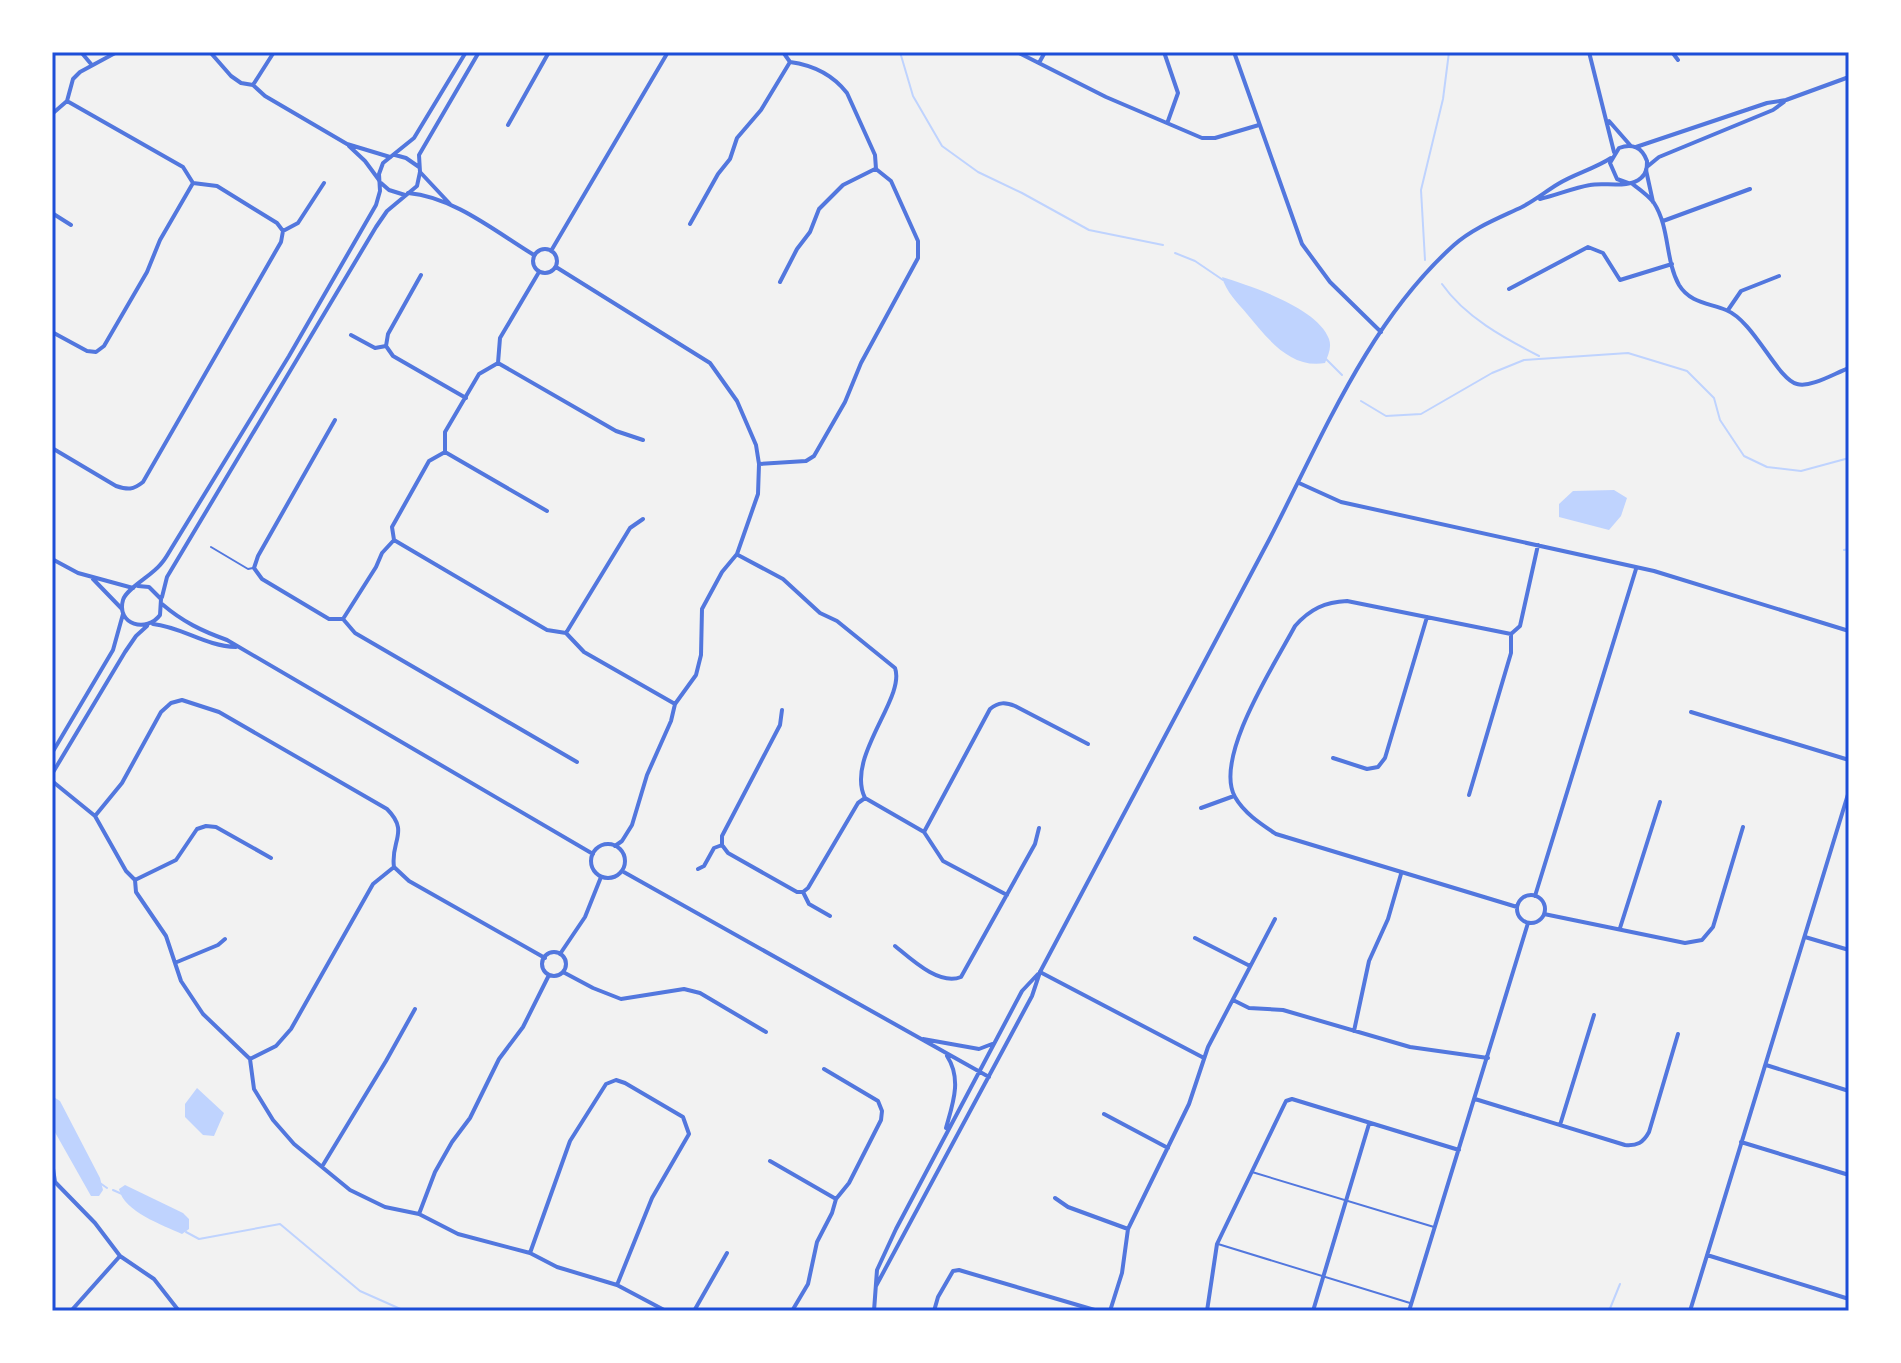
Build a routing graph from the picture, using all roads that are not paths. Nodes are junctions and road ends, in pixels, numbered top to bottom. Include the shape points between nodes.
1 (81, 52) edge
2 (117, 52) edge
3 (210, 52) edge
4 (274, 52) edge
5 (466, 52) edge
6 (479, 52) edge
7 (549, 52) edge
8 (668, 52) edge
9 (783, 52) edge
10 (1017, 52) edge
11 (1045, 52) edge
12 (1164, 52) edge
13 (1234, 52) edge
14 (1591, 52) edge
15 (1672, 52) edge
16 (1678, 60) dead end
17 (790, 62) junction
18 (1039, 63) junction
19 (91, 64) junction
20 (1849, 77) edge
21 (253, 85) junction
22 (1786, 100) junction
23 (67, 101) junction
24 (52, 114) edge
25 (1607, 120) junction
26 (1168, 121) junction
27 (508, 125) dead end
28 (1259, 125) junction
29 (347, 144) junction
30 (1633, 146) junction
31 (1613, 155) junction
32 (391, 156) junction
33 (1849, 160) edge
34 (876, 169) junction
35 (1647, 169) junction
36 (420, 170) junction
37 (1849, 171) edge
38 (380, 181) junction
39 (193, 183) junction
40 (324, 183) dead end
41 (1630, 183) junction
42 (1750, 189) dead end
43 (406, 194) junction
44 (1537, 199) junction
45 (1653, 202) junction
46 (451, 205) junction
47 (52, 213) edge
48 (1663, 221) junction
49 (690, 224) dead end
50 (71, 225) dead end
51 (283, 231) junction
52 (551, 251) junction
53 (534, 255) junction
54 (1673, 264) junction
55 (556, 267) junction
56 (539, 272) junction
57 (421, 275) dead end
58 (1779, 276) dead end
59 (780, 282) dead end
60 (1509, 289) dead end
61 (1728, 310) junction
62 (52, 332) edge
63 (1381, 332) junction
64 (351, 335) dead end
65 (386, 346) junction
66 (498, 363) junction
67 (1849, 368) edge
68 (466, 398) junction
69 (335, 420) dead end
70 (643, 440) dead end
71 (52, 448) edge
72 (445, 452) junction
73 (759, 464) junction
74 (1299, 483) junction
75 (547, 511) dead end
76 (643, 519) dead end
77 (394, 540) junction
78 (1538, 545) junction
79 (211, 547) dead end
80 (737, 554) junction
81 (52, 559) edge
82 (254, 568) junction
83 (1636, 569) junction
84 (93, 578) junction
85 (135, 587) junction
86 (162, 601) junction
87 (122, 611) junction
88 (1427, 617) junction
89 (343, 619) junction
90 (150, 624) junction
91 (1849, 631) edge
92 (566, 633) junction
93 (1511, 634) junction
94 (238, 647) junction
95 (675, 704) junction
96 (782, 710) dead end
97 (1691, 712) dead end
98 (1088, 744) dead end
99 (52, 753) edge
100 (1333, 758) dead end
101 (1849, 760) edge
102 (577, 762) dead end
103 (52, 774) edge
104 (52, 781) edge
105 (1849, 791) edge
106 (1469, 795) dead end
107 (1234, 796) junction
108 (865, 798) junction
109 (1660, 802) dead end
110 (1201, 808) dead end
111 (1847, 808) edge
112 (95, 816) junction
113 (1743, 827) dead end
114 (1039, 828) dead end
115 (924, 832) junction
116 (722, 845) junction
117 (615, 846) junction
118 (593, 854) junction
119 (271, 858) dead end
120 (394, 867) junction
121 (698, 869) dead end
122 (622, 871) junction
123 (1401, 874) junction
124 (601, 877) junction
125 (135, 880) junction
126 (803, 892) junction
127 (1007, 895) junction
128 (1535, 896) junction
129 (1517, 907) junction
130 (1544, 914) junction
131 (830, 916) dead end
132 (1275, 919) dead end
133 (1528, 923) junction
134 (1620, 928) junction
135 (1805, 937) junction
136 (1195, 938) dead end
137 (225, 939) dead end
138 (895, 946) dead end
139 (1849, 950) edge
140 (560, 954) junction
141 (545, 958) junction
142 (177, 963) junction
143 (1250, 966) junction
144 (563, 972) junction
145 (1040, 972) junction
146 (549, 975) junction
147 (1233, 1000) junction
148 (415, 1009) dead end
149 (1594, 1015) dead end
150 (1354, 1031) junction
151 (766, 1032) dead end
152 (1678, 1034) dead end
153 (917, 1037) junction
154 (994, 1043) junction
155 (945, 1053) junction
156 (1204, 1058) junction
157 (1488, 1058) junction
158 (250, 1059) junction
159 (1766, 1065) junction
160 (824, 1069) dead end
161 (979, 1071) junction
162 (989, 1077) junction
163 (1849, 1091) edge
164 (1475, 1099) junction
165 (1104, 1114) dead end
166 (1369, 1124) junction
167 (1560, 1125) junction
168 (943, 1138) junction
169 (1741, 1142) junction
170 (1168, 1148) junction
171 (1459, 1150) junction
172 (770, 1161) dead end
173 (52, 1162) edge
174 (323, 1165) junction
175 (1250, 1171) junction
176 (1849, 1175) edge
177 (54, 1183) edge
178 (1055, 1198) dead end
179 (836, 1199) junction
180 (1346, 1200) junction
181 (419, 1214) junction
182 (1435, 1227) junction
183 (1128, 1229) junction
184 (1217, 1244) junction
185 (530, 1253) junction
186 (727, 1253) dead end
187 (1707, 1255) junction
188 (120, 1256) junction
189 (1323, 1276) junction
190 (617, 1285) junction
191 (876, 1286) junction
192 (1849, 1299) edge
193 (1412, 1304) junction
194 (71, 1311) edge
195 (179, 1311) edge
196 (666, 1311) edge
197 (694, 1311) edge
198 (792, 1311) edge
199 (874, 1311) edge
200 (934, 1311) edge
201 (1098, 1311) edge
202 (1110, 1311) edge
203 (1207, 1311) edge
204 (1313, 1311) edge
205 (1409, 1311) edge
206 (1690, 1311) edge

1 - 19 street
2 - 19 street
3 - 21 street via 231,76
4 - 21 street
5 - 32 street via 414,138
6 - 36 street via 419,155
7 - 27 street
8 - 52 street
9 - 17 street
10 - 18 street
11 - 18 street
12 - 26 street via 1178,93
13 - 28 street
14 - 25 street via 1591,70
15 - 16 street
17 - 34 street via 813,67 841,84 875,155
17 - 49 street via 737,138
18 - 26 street
19 - 23 street via 73,79
20 - 22 street
21 - 29 street
22 - 30 street
22 - 35 street via 1670,152
23 - 24 street
23 - 39 street via 183,167
25 - 30 street
25 - 31 street
26 - 28 street via 1209,140
28 - 63 street via 1302,244 1330,282
29 - 32 street
29 - 38 street
30 - 31 street
30 - 35 street via 1645,155
31 - 41 street via 1613,174
31 - 44 street
32 - 36 street via 406,158
32 - 38 street via 380,168
33 - 37 street
34 - 59 street via 843,185 819,209
34 - 73 street via 891,181 918,241 918,258 814,456
35 - 41 street
35 - 45 street
36 - 43 street via 417,186
36 - 46 street
38 - 43 street via 389,190
38 - 85 street via 373,210 224,463 161,564
39 - 51 street via 217,186
39 - 62 street via 104,346 87,351
40 - 51 street via 298,223
41 - 44 street via 1589,185
41 - 45 street
42 - 48 street
43 - 46 street via 423,194
43 - 86 street via 376,227 167,577
44 - 63 street via 1454,245
45 - 48 street
46 - 53 street
47 - 50 street
48 - 54 street
51 - 71 street via 143,482 135,489 116,486
52 - 53 street
52 - 55 street
53 - 56 street
54 - 60 street via 1620,280 1603,253 1588,247
54 - 61 street via 1679,285 1691,298
55 - 56 street via 550,273
55 - 73 street via 710,363 737,401
56 - 66 street via 500,338
57 - 65 street
58 - 61 street via 1741,291
61 - 67 street via 1796,384
63 - 74 street via 1345,389
64 - 65 street via 375,348
65 - 68 street via 393,356
66 - 68 street via 479,374
66 - 70 street via 616,431
68 - 72 street via 445,432
69 - 82 street
72 - 75 street
72 - 77 street via 429,461 392,527
73 - 80 street via 758,494
74 - 78 street via 1341,502
74 - 145 street
76 - 92 street via 630,528
77 - 89 street
77 - 92 street via 547,630
78 - 83 street
78 - 93 street via 1520,626
79 - 82 lane
80 - 95 street via 706,598 700,663
80 - 108 street via 783,579 895,668 899,678 876,724 860,780
81 - 84 street
82 - 89 street via 262,579 329,619
83 - 91 street
83 - 128 street
84 - 85 street
84 - 87 street
85 - 86 street via 154,590
85 - 87 street via 124,597
86 - 90 street via 160,615
86 - 94 street via 182,621
87 - 90 street via 131,623
87 - 99 street via 113,650
88 - 93 street
88 - 100 street via 1385,758 1378,767 1367,769
88 - 107 street via 1347,601 1305,615 1236,739 1230,765
89 - 102 street via 355,633
90 - 94 street via 206,643
90 - 103 street via 125,652
92 - 95 street via 584,652
93 - 106 street via 1511,653
94 - 118 street
95 - 117 street via 632,825
96 - 116 street via 780,725
97 - 101 street
98 - 115 street via 1015,706 997,704
104 - 112 street
105 - 111 street
107 - 110 street
107 - 123 street via 1253,819 1276,834
108 - 115 street
108 - 126 street
109 - 134 street
111 - 135 street
112 - 120 street via 122,783 161,712 182,700 219,712 387,809 400,832
112 - 125 street
113 - 134 street via 1713,927 1702,940 1685,943
114 - 127 street
115 - 127 street via 943,861
116 - 121 street
116 - 126 street
117 - 118 street via 600,846
117 - 122 street via 623,854
118 - 124 street via 593,869
119 - 125 street via 206,826 197,829 176,860
120 - 141 street via 409,881
120 - 158 street via 373,884 291,1029 276,1046
122 - 124 street
122 - 153 street
123 - 129 street
123 - 150 street via 1369,961
124 - 140 street via 585,917
125 - 142 street via 136,892
126 - 131 street via 809,904
127 - 138 street via 961,977 943,978
128 - 129 street via 1522,899
128 - 130 street via 1543,901
129 - 133 street
130 - 133 street
130 - 134 street
132 - 143 street
133 - 157 street
135 - 139 street
135 - 159 street
136 - 143 street
137 - 142 street
140 - 141 street
140 - 144 street via 566,963
141 - 146 street via 543,968
142 - 158 street via 181,981 203,1014
143 - 147 street
144 - 146 street
144 - 151 street via 621,999 684,989 700,993
145 - 154 street via 1022,991
145 - 156 street
145 - 162 street
146 - 181 street via 435,1172
147 - 150 street
147 - 156 street
148 - 174 street
149 - 167 street
150 - 157 street via 1410,1047
152 - 167 street via 1643,1142 1625,1145
153 - 154 street via 979,1049
153 - 155 street
154 - 161 street
155 - 161 street
155 - 168 street via 956,1073
156 - 170 street
157 - 164 street
158 - 174 street via 254,1089 273,1120
159 - 163 street
159 - 169 street
160 - 179 street via 878,1101 882,1111 849,1183
161 - 162 street
161 - 168 street
162 - 191 street
164 - 167 street
164 - 171 street
165 - 170 street
166 - 171 street
166 - 175 street via 1286,1101
166 - 180 street
168 - 191 street via 877,1270
169 - 176 street
169 - 187 street
170 - 183 street
171 - 182 street
172 - 179 street
173 - 177 street
174 - 181 street via 362,1197
175 - 180 lane
175 - 184 street
177 - 188 street
178 - 183 street
179 - 198 street via 817,1242 808,1284
180 - 182 lane
180 - 189 street
181 - 185 street via 458,1234
182 - 193 street
183 - 202 street
184 - 189 lane
184 - 203 street
185 - 190 street
185 - 190 street via 570,1141 606,1084 625,1083 683,1117 689,1134 646,1210
186 - 197 street
187 - 192 street
187 - 206 street
188 - 194 street
188 - 195 street via 154,1279
189 - 193 lane
189 - 204 street
190 - 196 street
191 - 199 street
193 - 205 street
200 - 201 street via 945,1283 959,1270

